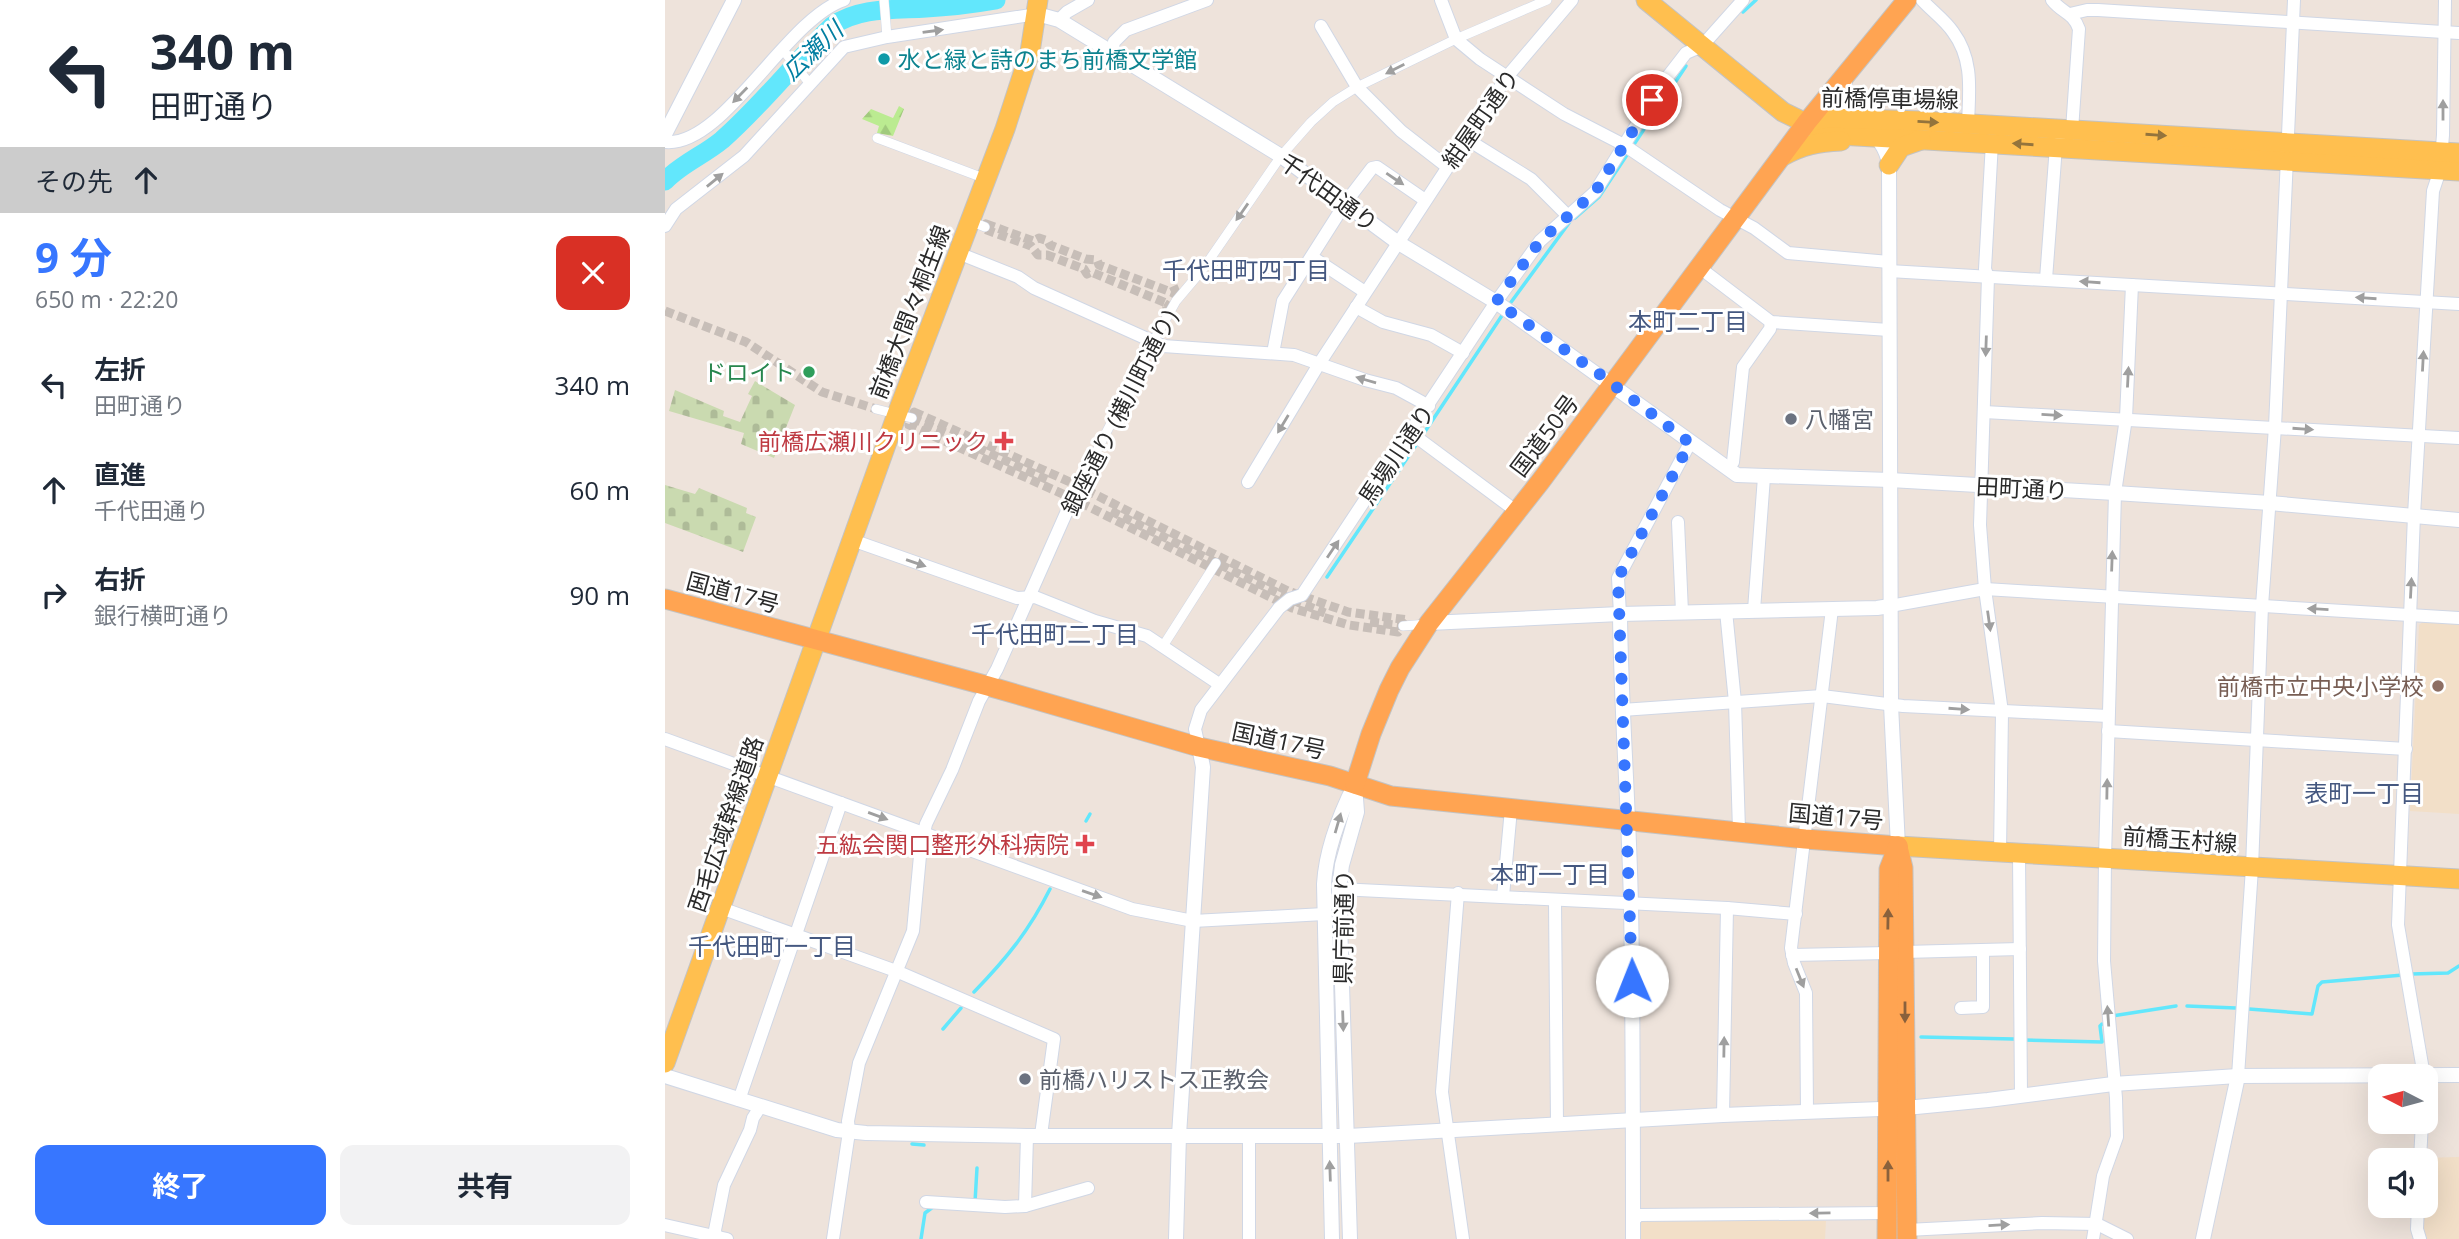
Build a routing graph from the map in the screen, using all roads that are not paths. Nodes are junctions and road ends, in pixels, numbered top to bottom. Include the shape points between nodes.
1 (734, 0) edge
2 (844, 0) edge
3 (1087, 0) edge
4 (1207, 0) edge
5 (1441, 0) edge
6 (1547, 0) edge
7 (1572, 0) edge
8 (1646, 0) edge
9 (1743, 0) edge
10 (1907, 0) edge
11 (1922, 0) edge
12 (2052, 0) edge
13 (2294, 0) edge
14 (2445, 0) edge
15 (884, 1) edge
16 (1038, 7) edge
17 (2070, 14) junction
18 (1059, 20) junction
19 (2294, 23) junction
20 (1321, 26) dead end
21 (2443, 32) junction
22 (2459, 33) edge
23 (887, 37) junction
24 (1456, 39) junction
25 (1702, 46) junction
26 (1112, 52) junction
27 (786, 53) junction
28 (1847, 73) junction
29 (1506, 78) junction
30 (810, 84) junction
31 (1357, 87) junction
32 (1860, 119) junction
33 (1807, 122) junction
34 (1969, 124) junction
35 (2072, 130) junction
36 (1887, 131) junction
37 (665, 134) edge
38 (877, 138) dead end
39 (1465, 138) junction
40 (1929, 139) junction
41 (665, 142) edge
42 (1992, 142) junction
43 (1624, 145) junction
44 (2056, 146) junction
45 (2287, 151) junction
46 (1281, 156) junction
47 (1783, 156) junction
48 (1888, 161) junction
49 (2450, 161) edge
50 (1446, 166) junction
51 (986, 179) junction
52 (1425, 200) junction
53 (1346, 202) junction
54 (1567, 215) junction
55 (1737, 218) junction
56 (665, 226) edge
57 (1397, 242) junction
58 (958, 253) junction
59 (1311, 257) junction
60 (1889, 267) junction
61 (1700, 268) junction
62 (1988, 277) junction
63 (2046, 279) junction
64 (2132, 285) junction
65 (1365, 292) junction
66 (2281, 292) junction
67 (1496, 302) junction
68 (2427, 302) junction
69 (2459, 304) edge
70 (1356, 307) junction
71 (1771, 322) junction
72 (1889, 331) junction
73 (1154, 340) junction
74 (1273, 353) junction
75 (1463, 353) junction
76 (1319, 364) junction
77 (1613, 384) junction
78 (1429, 405) junction
79 (876, 410) tunnel mouth
80 (1984, 412) junction
81 (904, 416) junction
82 (2126, 418) junction
83 (2275, 427) junction
84 (2419, 436) junction
85 (1417, 437) junction
86 (2459, 438) edge
87 (1690, 443) junction
88 (1728, 469) junction
89 (1764, 477) junction
90 (1890, 480) junction
91 (1248, 482) dead end
92 (1981, 486) junction
93 (1075, 493) joint
94 (2115, 493) junction
95 (2270, 503) junction
96 (1516, 511) junction
97 (2414, 515) junction
98 (2459, 520) edge
99 (1678, 522) dead end
100 (852, 540) junction
101 (1216, 563) dead end
102 (1985, 589) junction
103 (1027, 596) junction
104 (2111, 597) junction
105 (665, 600) edge
106 (1890, 606) junction
107 (2262, 606) junction
108 (1832, 609) junction
109 (1754, 610) junction
110 (1726, 611) junction
111 (1682, 612) junction
112 (1620, 614) junction
113 (2410, 615) junction
114 (2459, 618) edge
115 (1429, 623) junction
116 (1403, 626) tunnel mouth
117 (816, 639) junction
118 (1163, 646) junction
119 (1219, 684) junction
120 (988, 686) junction
121 (1822, 696) junction
122 (1735, 702) junction
123 (1891, 705) junction
124 (1622, 710) junction
125 (2001, 712) junction
126 (2108, 716) junction
127 (2108, 731) junction
128 (665, 739) edge
129 (2257, 739) junction
130 (1199, 747) junction
131 (2406, 749) junction
132 (768, 776) junction
133 (1355, 784) junction
134 (841, 803) junction
135 (1511, 809) junction
136 (1628, 819) junction
137 (1739, 830) junction
138 (923, 832) junction
139 (1805, 839) junction
140 (1898, 846) junction
141 (2010, 853) junction
142 (2105, 858) junction
143 (2252, 868) junction
144 (2400, 876) junction
145 (2459, 879) edge
146 (1339, 889) junction
147 (1458, 894) junction
148 (1503, 896) junction
149 (1555, 901) junction
150 (1631, 903) junction
151 (721, 908) junction
152 (1727, 908) junction
153 (1324, 914) junction
154 (1796, 914) junction
155 (1193, 921) junction
156 (795, 934) junction
157 (2020, 949) junction
158 (1983, 950) junction
159 (1896, 953) junction
160 (1792, 955) junction
161 (896, 971) junction
162 (1961, 1008) dead end
163 (665, 1063) edge
164 (2422, 1064) edge
165 (2459, 1075) edge
166 (665, 1076) edge
167 (2238, 1076) junction
168 (2368, 1076) edge
169 (2438, 1076) edge
170 (2113, 1084) junction
171 (2021, 1096) junction
172 (739, 1100) junction
173 (760, 1107) junction
174 (1897, 1109) junction
175 (1807, 1112) junction
176 (1723, 1115) junction
177 (1634, 1120) junction
178 (1557, 1124) junction
179 (1446, 1130) junction
180 (849, 1132) junction
181 (1034, 1135) junction
182 (1179, 1135) junction
183 (1329, 1135) junction
184 (1249, 1136) junction
185 (1348, 1136) junction
186 (1088, 1188) dead end
187 (926, 1202) dead end
188 (1025, 1206) junction
189 (1888, 1213) junction
190 (2417, 1218) edge
191 (1633, 1221) junction
192 (2097, 1224) junction
193 (665, 1225) edge
194 (1907, 1234) edge
195 (722, 1238) edge
196 (832, 1239) edge
197 (1176, 1239) edge
198 (1249, 1239) edge
199 (1332, 1239) edge
200 (1350, 1239) edge
201 (1463, 1239) edge
202 (1633, 1239) edge
203 (1887, 1239) edge
204 (2093, 1239) edge
205 (2127, 1239) edge
206 (2203, 1239) edge
207 (2420, 1239) edge

1 - 37 street
2 - 27 street via 806,26
3 - 18 street
4 - 26 street via 1126,30 1114,42
5 - 24 street
6 - 24 street, 銀座通り (横川町通り)
7 - 29 street, 紺屋町通り
8 - 25 main road
9 - 25 street, 馬場川通り
10 - 28 highway, 国道50号
11 - 34 street via 1954,33 1968,60
12 - 17 street
13 - 19 street
14 - 21 street
15 - 23 street
16 - 18 street, 千代田通り
23 -> 16 street
16 - 51 main road, 前橋大間々桐生線 via 1025,68
17 - 19 street via 2098,10
17 - 35 street via 2078,29
18 - 26 street, 千代田通り
19 - 21 street
19 - 45 street
20 - 31 street
21 - 22 street
49 -> 21 street
23 - 30 street via 844,47
24 - 29 street
24 -> 31 street, 銀座通り (横川町通り)
25 - 33 main road via 1783,112
25 - 43 street, 馬場川通り via 1686,53
26 - 46 street, 千代田通り
27 - 30 street
27 -> 41 street via 710,124 689,138
28 - 32 street via 1845,99
28 - 33 highway, 国道50号
29 - 39 street, 紺屋町通り
29 - 43 street
56 -> 30 street via 676,209 744,156
31 - 46 street, 銀座通り (横川町通り) via 1333,102
31 - 50 street via 1401,131
32 - 33 main road, 前橋停車場線
32 - 36 main road, 前橋停車場線
33 - 36 main road, 前橋停車場線 via 1839,135
33 - 47 highway, 国道50号
34 - 35 main road, 前橋停車場線
36 -> 34 main road, 前橋停車場線
35 - 44 street
35 -> 45 main road, 前橋停車場線
36 - 40 main road, 前橋停車場線
36 - 47 main road via 1856,141 1816,143
36 - 48 main road
38 - 51 street
39 - 50 street, 紺屋町通り
39 - 54 street via 1531,179
40 - 42 main road, 前橋停車場線
40 - 48 main road via 1905,144
44 -> 42 main road, 前橋停車場線
42 - 62 street
43 - 54 street, 馬場川通り via 1595,192
43 - 55 street
44 - 45 main road, 前橋停車場線
44 - 63 street
45 - 49 main road, 前橋停車場線
45 - 66 street
46 - 53 street, 千代田通り
46 -> 73 street, 銀座通り (横川町通り) via 1203,269 1174,300
47 - 55 highway, 国道50号
48 - 60 street
49 - 68 street via 2433,191
50 - 52 street, 紺屋町通り
51 - 58 main road, 前橋大間々桐生線 via 977,224
53 -> 52 street via 1377,167
52 - 57 street, 紺屋町通り
53 - 57 street, 千代田通り
53 - 59 street
54 - 67 street, 馬場川通り via 1540,241
55 - 60 street via 1788,253
55 - 61 highway, 国道50号
57 - 65 street, 紺屋町通り
57 - 67 street, 千代田通り
58 - 73 street
58 - 81 main road, 前橋大間々桐生線
59 - 65 street
59 - 74 street via 1283,301
60 - 62 street
60 - 72 street
61 - 71 street
61 - 77 highway, 国道50号
62 - 63 street
62 -> 80 street
64 -> 63 street
64 - 66 street
82 -> 64 street
65 - 70 street, 紺屋町通り
68 -> 66 street
66 - 83 street
67 - 75 street, 馬場川通り
67 - 77 street, 千代田通り
68 - 69 street
84 -> 68 street
70 - 75 street via 1384,322 1431,335
70 - 76 street, 紺屋町通り
71 - 72 street
71 - 88 street via 1743,367 1733,462
72 - 90 street
73 - 74 street via 1163,346
73 - 93 street, 銀座通り (横川町通り)
74 - 76 street
75 - 78 street, 馬場川通り
78 -> 76 street via 1396,388
76 -> 91 street, 紺屋町通り
77 - 87 street, 田町通り
77 - 96 highway, 国道50号
78 - 85 street, 馬場川通り
79 - 81 street
80 -> 82 street
80 - 92 street
81 - 100 main road, 前橋大間々桐生線
82 - 83 street
82 - 94 street
83 -> 84 street
83 - 95 street
84 - 86 street
84 - 97 street
85 - 96 street
119 -> 85 street, 馬場川通り via 1279,608 1302,595
87 - 88 street, 田町通り
87 - 112 street via 1618,578
88 - 89 street, 田町通り via 1737,475
89 - 90 street, 田町通り
89 - 109 street
90 - 92 street, 田町通り
90 - 106 street
92 - 94 street, 田町通り
92 - 102 street
93 - 103 street, 銀座通り (横川町通り)
94 - 95 street, 田町通り
104 -> 94 street
95 - 97 street, 田町通り
95 - 107 street
96 - 115 highway, 国道50号
97 - 98 street, 田町通り
113 -> 97 street
99 - 111 street
100 -> 103 street via 1017,598
100 - 117 main road, 前橋大間々桐生線
101 - 118 street
102 - 104 street
102 - 106 street
102 -> 125 street
103 - 118 street via 1147,636
103 - 120 street, 銀座通り (横川町通り)
104 - 107 street
104 - 126 street
105 - 117 highway, 国道17号
106 - 108 street
106 - 123 street
113 -> 107 street
107 - 129 street
108 - 109 street
108 - 121 street
109 - 110 street
110 - 111 street
110 - 122 street
111 - 112 street
112 - 115 street
112 - 124 street
113 - 114 street
113 - 131 street
115 - 116 street
115 - 133 highway, 国道50号 via 1389,690
117 - 120 highway, 国道17号
117 - 132 main road, 西毛広域幹線道路
118 - 119 street
119 - 130 street, 馬場川通り via 1199,714 1195,729
120 - 130 highway, 国道17号
120 - 138 street, 銀座通り (横川町通り)
121 - 122 street
121 - 123 street
121 - 139 street
122 - 124 street
122 - 137 street
123 -> 125 street
123 - 140 street
124 - 136 street
125 - 126 street
125 - 141 street
126 - 127 street
127 - 129 street
142 -> 127 street
128 - 132 street
129 - 131 street
129 - 143 street
130 - 133 highway, 国道17号
130 - 155 street via 1203,767
131 - 144 street
132 - 134 street
132 - 151 main road, 西毛広域幹線道路
133 - 135 highway, 国道17号 via 1401,797
133 - 146 street, 県庁前通り via 1357,812
153 -> 133 street, 県庁前通り via 1326,867 1342,808
134 -> 138 street
134 - 156 street
135 - 136 highway, 国道17号
135 - 148 street
136 - 137 highway, 国道17号
136 - 150 street
137 - 139 highway, 国道17号
138 -> 155 street via 1132,909
138 - 161 street, 銀座通り (横川町通り) via 913,931
139 - 140 highway, 国道17号
139 - 154 street
140 - 141 main road, 前橋玉村線
140 - 159 highway, 国道17号 via 1903,869
141 - 142 main road, 前橋玉村線
141 - 157 street
142 - 143 main road, 前橋玉村線
170 -> 142 street via 2104,961
143 - 144 main road, 前橋玉村線
143 - 167 street
144 - 145 main road, 前橋玉村線
144 - 164 street via 2397,925
146 - 147 street
146 -> 185 street, 県庁前通り
147 - 148 street
147 - 179 street via 1442,1083
148 - 149 street
149 - 150 street
149 - 178 street
150 - 152 street
150 - 177 street
151 - 156 street
151 - 163 main road, 西毛広域幹線道路
152 - 154 street
176 -> 152 street
153 - 155 street
153 - 183 street, 県庁前通り
154 - 160 street
155 - 182 street
156 - 161 street
156 - 172 street
157 - 158 street
157 - 171 street
158 - 159 street
158 - 162 street via 1983,1007
159 - 160 street
159 - 174 highway, 国道17号
160 -> 175 street via 1806,993
161 - 180 street, 銀座通り (横川町通り) via 854,1077
161 - 181 street via 1054,1039
165 - 169 street
166 - 172 street
167 - 168 street
167 - 170 street
167 - 206 street
170 - 171 street
170 - 192 street via 2117,1137 2103,1176
171 - 174 street
172 - 173 street
173 - 180 street
173 - 195 street via 724,1185 715,1230
174 - 175 street
189 -> 174 highway, 国道17号
174 - 194 highway, 国道17号
175 - 176 street
176 - 177 street
177 - 178 street
177 - 191 street
178 - 179 street
179 - 185 street
179 - 201 street
180 - 181 street
180 - 196 street, 銀座通り (横川町通り)
181 - 182 street
181 - 188 street
182 - 184 street
182 - 197 street
183 - 184 street
183 - 185 street
199 -> 183 street, 県庁前通り
184 - 198 street
185 - 200 street, 県庁前通り
186 - 188 street
187 - 188 street
189 -> 191 street via 1639,1216
189 - 203 highway, 国道17号
190 - 207 street
191 - 202 street
194 -> 192 street via 2042,1223
192 - 204 street
192 - 205 street
193 - 195 street

